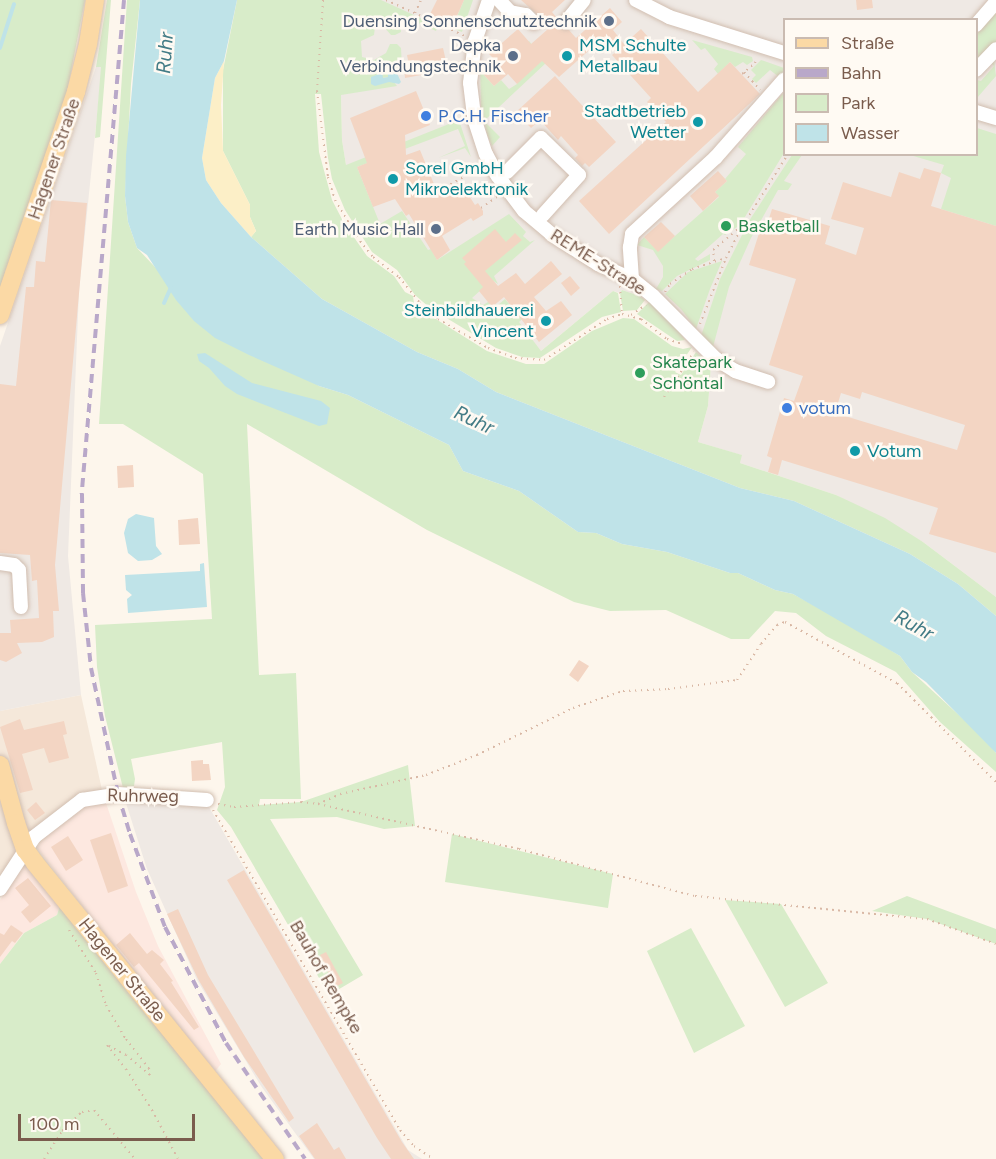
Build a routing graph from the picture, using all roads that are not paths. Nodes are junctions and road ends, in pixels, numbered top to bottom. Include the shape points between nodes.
1 (95, 0) edge
2 (489, 0) edge
3 (499, 0) edge
4 (584, 0) edge
5 (636, 0) edge
6 (996, 2) edge
7 (652, 4) edge
8 (566, 22) dead end
9 (534, 23) dead end
10 (978, 24) edge
11 (996, 49) edge
12 (783, 54) edge
13 (978, 68) edge
14 (783, 81) edge
15 (978, 113) edge
16 (996, 118) edge
17 (507, 172) dead end
18 (543, 215) dead end
19 (627, 278) junction
20 (0, 315) edge
21 (768, 382) dead end
22 (0, 563) edge
23 (21, 607) dead end
24 (0, 765) edge
25 (207, 800) road end
26 (25, 849) junction
27 (0, 889) edge
28 (275, 1159) edge

1 - 20 main road, Hagener Straße via 76,92
2 - 19 street, REME-Straße via 475,41 470,83 474,118 491,165 524,211 550,234
3 - 9 street via 510,12 526,15
4 - 8 street
5 - 7 street
6 - 10 street
7 - 12 street via 696,26
11 - 13 street
14 - 19 street via 716,157 632,234
15 - 16 street
17 - 18 street via 542,138 579,175
19 - 21 street, REME-Straße via 653,296 716,359 735,371
22 - 23 street via 19,570
24 - 26 main road, Hagener Straße
25 - 26 street, Ruhrweg via 96,796 82,800 34,837
26 - 27 street, Ruhrweg
26 - 28 main road, Hagener Straße

